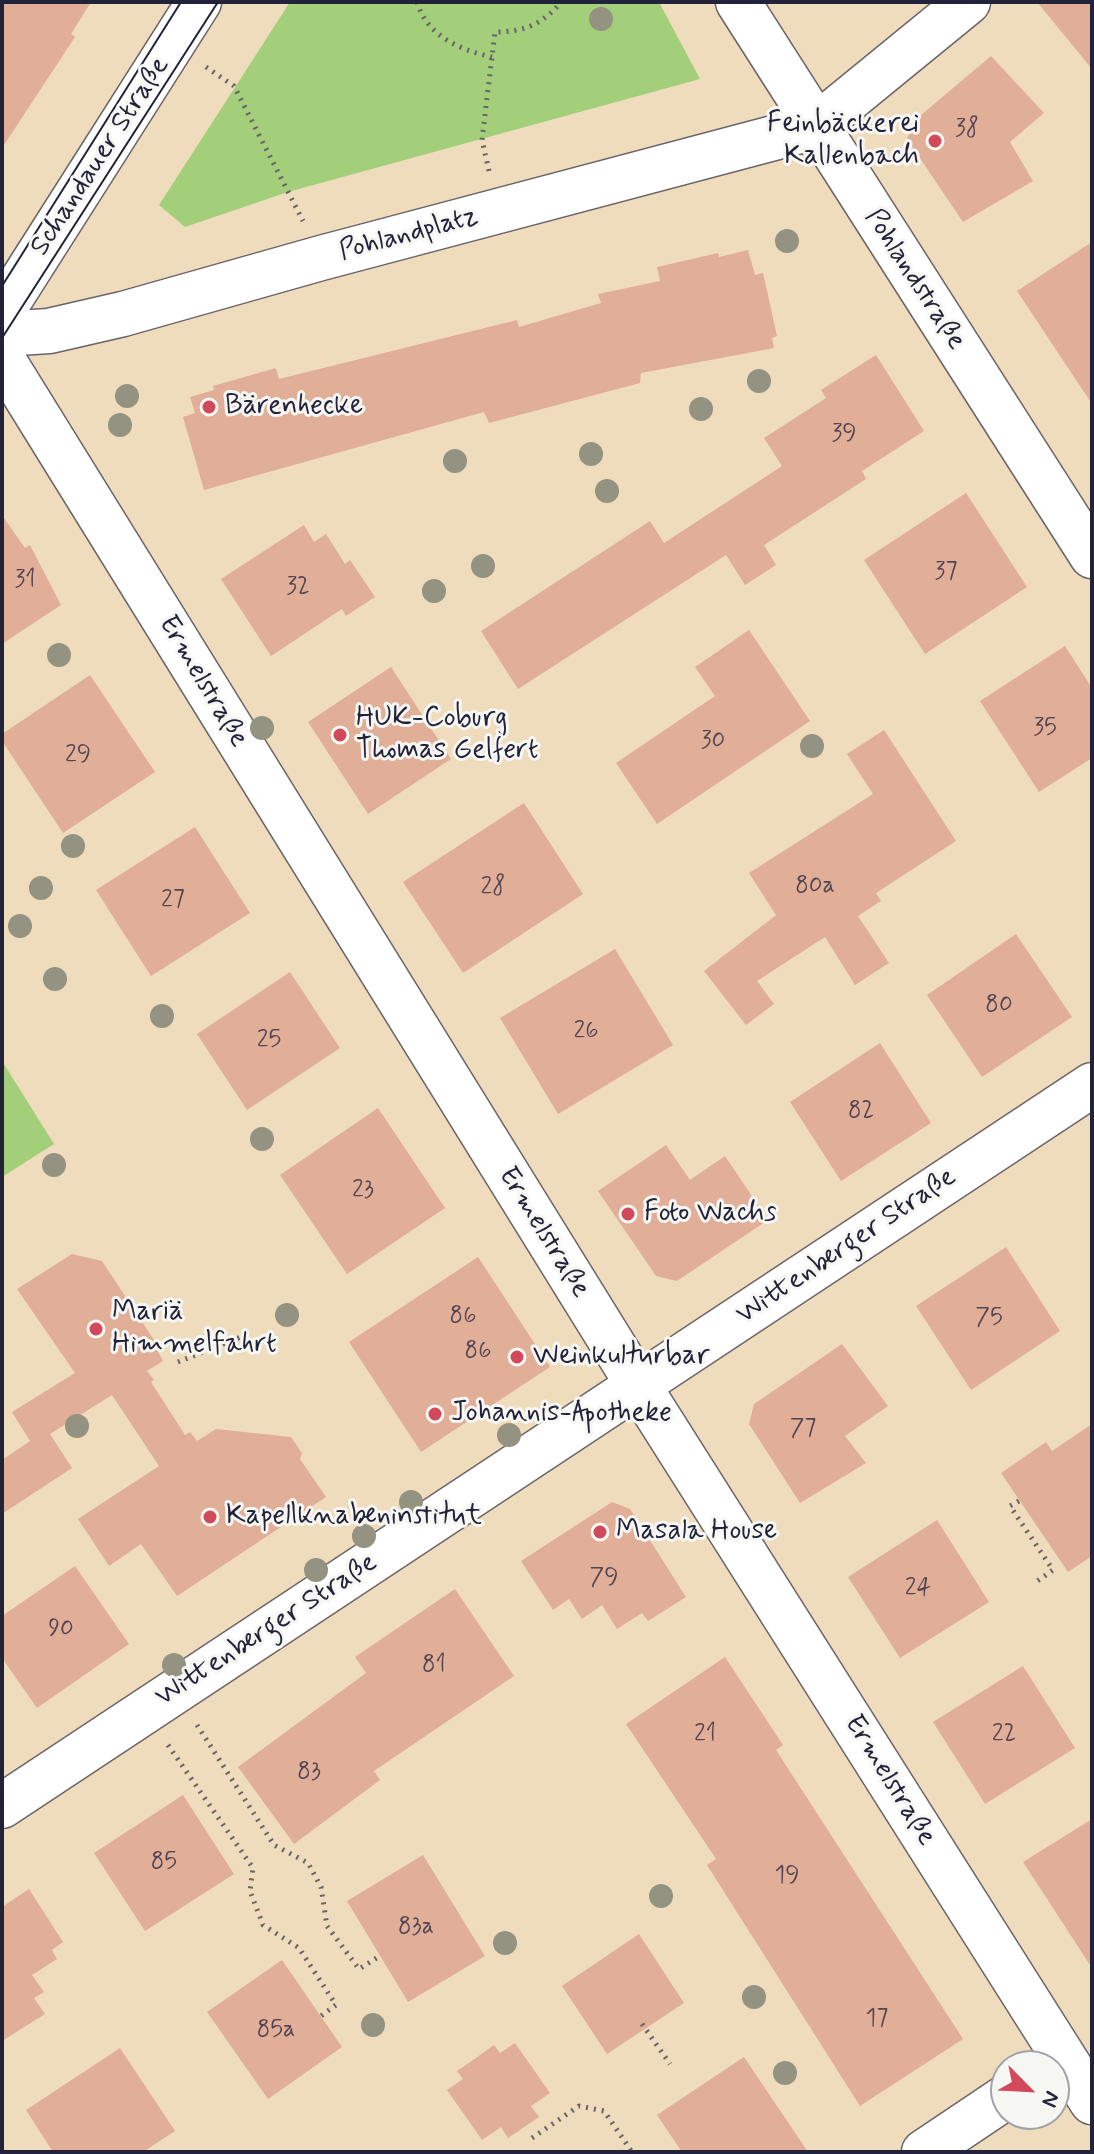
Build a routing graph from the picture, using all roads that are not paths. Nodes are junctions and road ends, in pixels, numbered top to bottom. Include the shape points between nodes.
1 (199, 2) edge
2 (738, 2) edge
3 (968, 2) edge
4 (815, 127) junction
5 (2, 312) edge
6 (2, 334) edge
7 (2, 358) edge
8 (1092, 556) edge
9 (1092, 1085) edge
10 (638, 1385) junction
11 (2, 1806) edge
12 (1066, 2050) edge
13 (1070, 2057) edge
14 (1092, 2102) edge
15 (990, 2108) edge
16 (924, 2152) edge

1 - 5 street, Schandauer Straße
2 - 4 street, Pohlandstraße
3 - 4 street
4 - 6 street, Pohlandplatz via 123,314 49,331
4 - 8 street, Pohlandstraße
7 - 10 street, Ermelstraße
9 - 10 street, Wittenberger Straße
10 - 11 street, Wittenberger Straße
10 - 12 street, Ermelstraße
13 - 14 street, Ermelstraße
15 - 16 street

